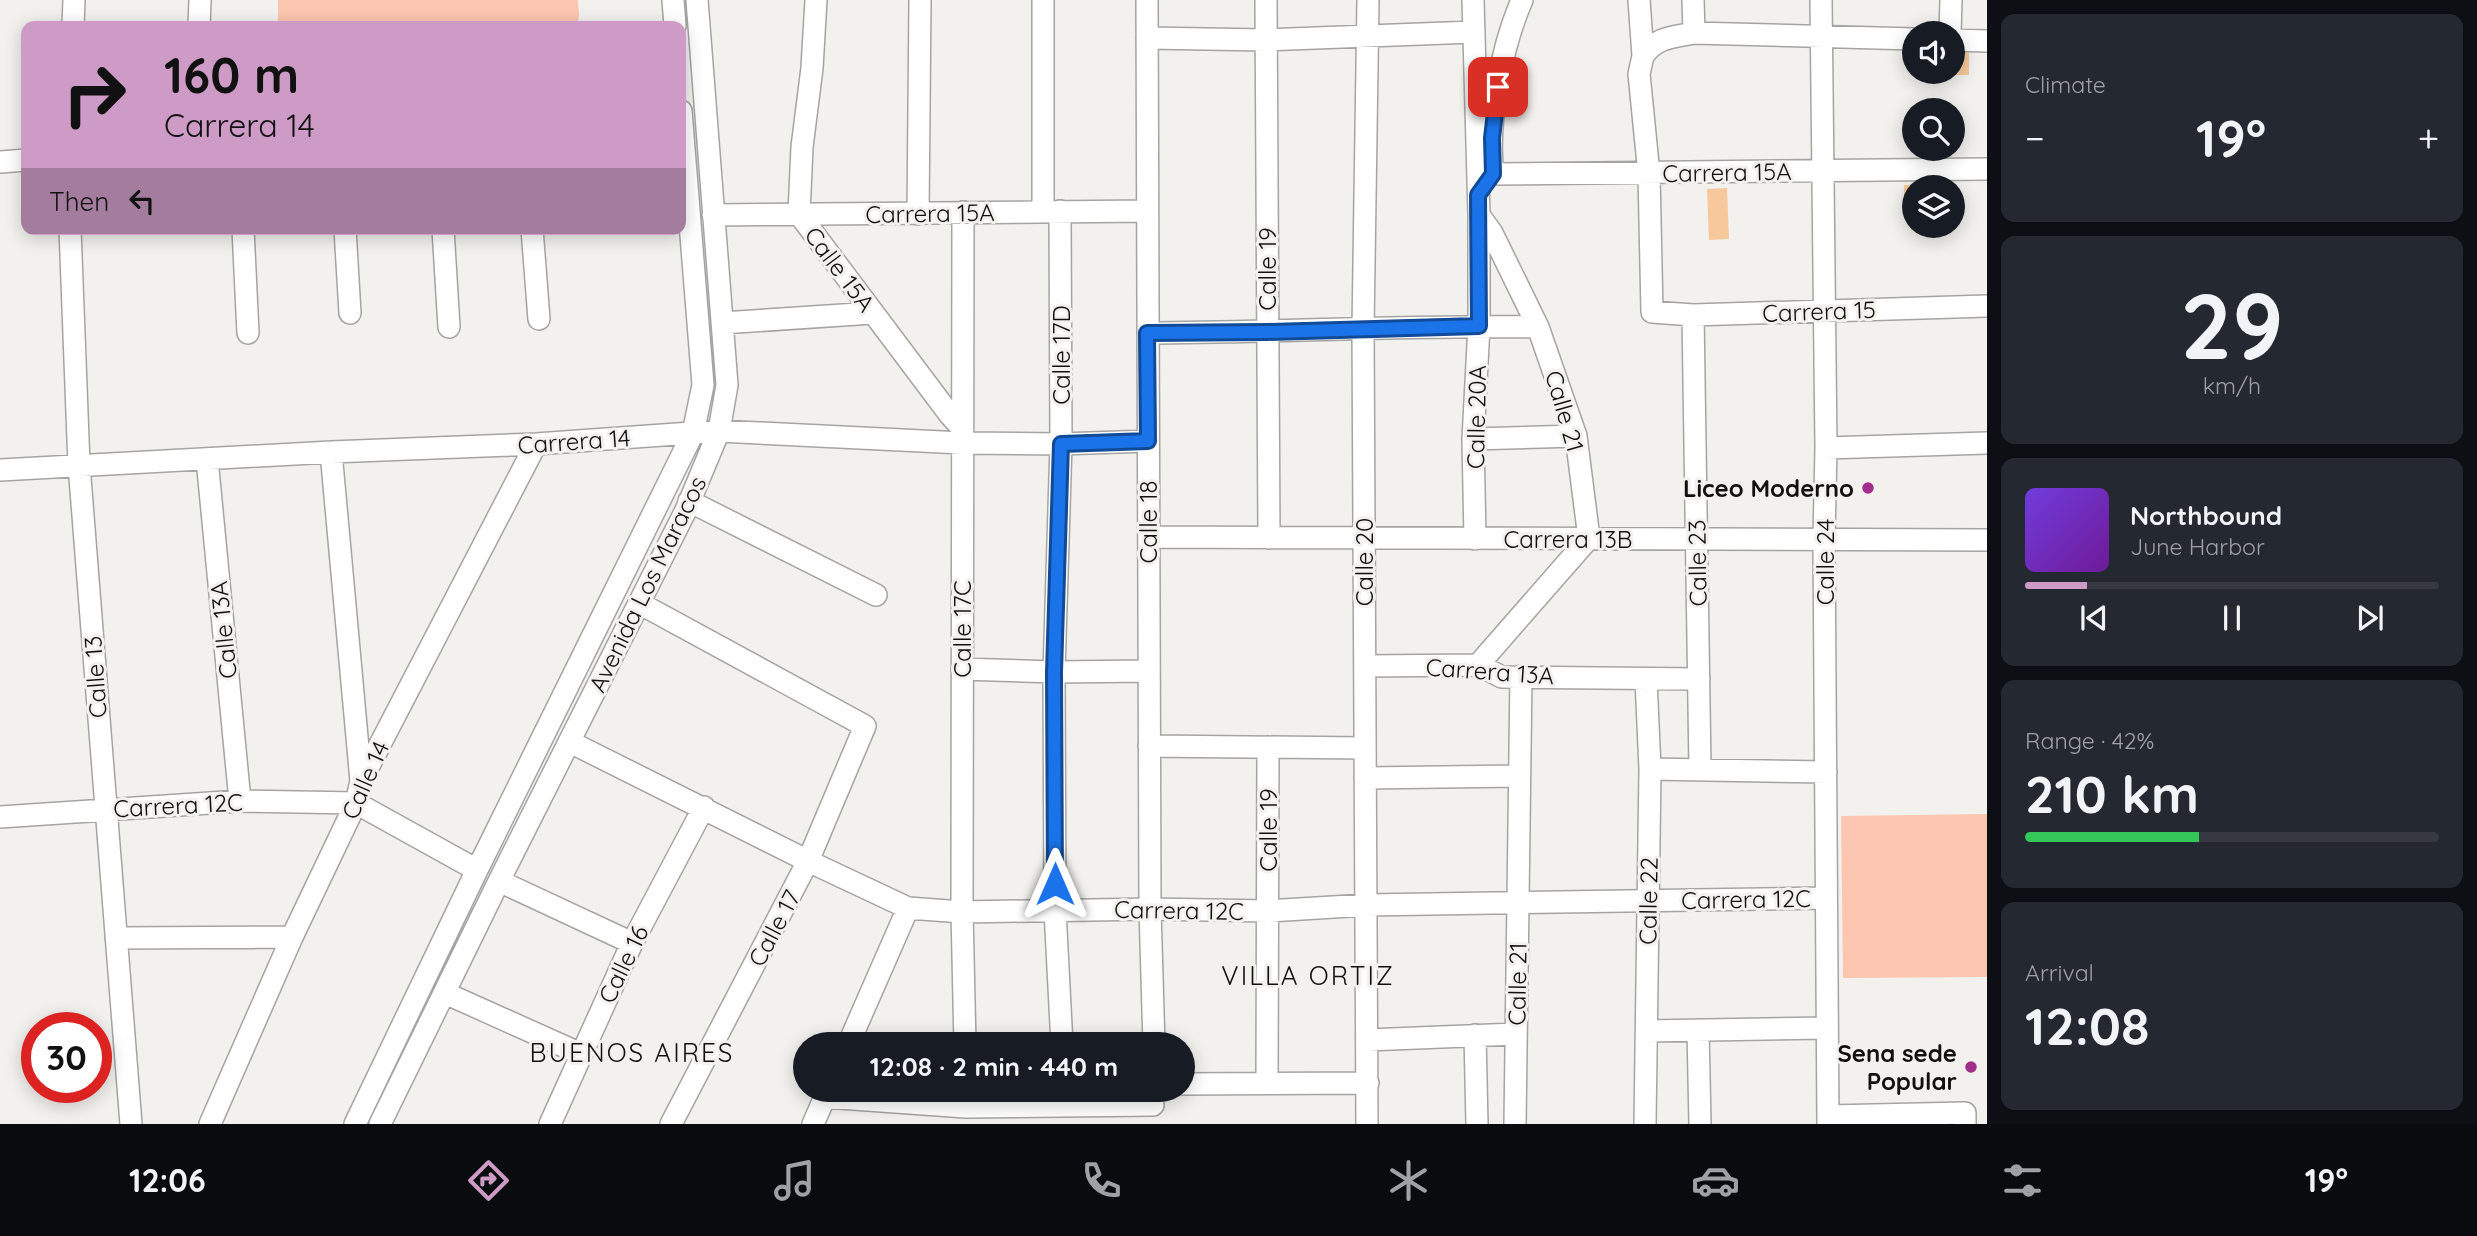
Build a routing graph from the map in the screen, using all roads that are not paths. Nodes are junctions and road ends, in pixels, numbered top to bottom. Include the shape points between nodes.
1 (74, 0) edge
2 (200, 0) edge
3 (673, 0) edge
4 (697, 0) edge
5 (816, 0) edge
6 (920, 0) edge
7 (1043, 0) edge
8 (1147, 0) edge
9 (1266, 0) edge
10 (1368, 0) edge
11 (1473, 0) edge
12 (1522, 0) edge
13 (1639, 0) edge
14 (1693, 0) edge
15 (1821, 0) edge
16 (1951, 0) edge
17 (73, 21) edge
18 (199, 21) edge
19 (675, 21) edge
20 (1950, 21) edge
21 (1472, 32) junction
22 (1694, 33) junction
23 (1368, 35) junction
24 (1821, 37) junction
25 (1147, 38) junction
26 (1902, 39) edge
27 (1266, 40) junction
28 (1965, 40) edge
29 (1987, 41) edge
30 (1643, 56) junction
31 (21, 160) edge
32 (0, 162) edge
33 (1987, 169) edge
34 (1822, 171) junction
35 (1493, 174) junction
36 (1649, 174) junction
37 (686, 179) edge
38 (1478, 205) junction
39 (1051, 211) junction
40 (1147, 211) junction
41 (963, 212) junction
42 (799, 214) junction
43 (918, 214) junction
44 (713, 215) junction
45 (70, 235) edge
46 (243, 235) edge
47 (345, 235) edge
48 (443, 235) edge
49 (532, 235) edge
50 (1987, 306) edge
51 (1823, 311) junction
52 (350, 313) dead end
53 (873, 313) junction
54 (1693, 315) junction
55 (539, 319) dead end
56 (722, 323) junction
57 (1479, 326) junction
58 (449, 327) dead end
59 (1538, 327) junction
60 (1363, 329) junction
61 (1267, 332) junction
62 (248, 333) dead end
63 (1147, 333) junction
64 (719, 431) junction
65 (693, 433) junction
66 (962, 435) junction
67 (1576, 436) junction
68 (1473, 439) junction
69 (1148, 441) junction
70 (1987, 443) edge
71 (536, 444) junction
72 (1061, 444) junction
73 (1826, 448) junction
74 (331, 452) junction
75 (207, 459) junction
76 (79, 465) junction
77 (0, 470) edge
78 (689, 501) junction
79 (1149, 537) junction
80 (1364, 537) junction
81 (1269, 538) junction
82 (1589, 538) junction
83 (1475, 539) junction
84 (1697, 539) junction
85 (1824, 539) junction
86 (1987, 540) edge
87 (876, 595) dead end
88 (639, 603) junction
89 (1365, 666) junction
90 (1478, 666) junction
91 (962, 669) junction
92 (1149, 671) junction
93 (1054, 672) junction
94 (1521, 676) junction
95 (1646, 679) junction
96 (1699, 679) junction
97 (570, 742) junction
98 (1149, 746) junction
99 (1268, 747) junction
100 (1365, 748) junction
101 (1650, 769) junction
102 (1700, 769) junction
103 (1826, 772) junction
104 (1518, 776) junction
105 (1365, 778) junction
106 (361, 781) junction
107 (240, 801) junction
108 (356, 803) junction
109 (704, 807) junction
110 (106, 809) junction
111 (0, 817) edge
112 (808, 861) junction
113 (477, 870) junction
114 (499, 881) junction
115 (1826, 898) junction
116 (1647, 901) junction
117 (1518, 903) junction
118 (1366, 905) junction
119 (908, 908) junction
120 (1150, 909) junction
121 (1055, 910) junction
122 (1268, 911) junction
123 (962, 912) junction
124 (292, 937) junction
125 (116, 938) junction
126 (632, 943) junction
127 (445, 993) junction
128 (1827, 1028) junction
129 (1698, 1030) junction
130 (1647, 1031) junction
131 (854, 1032) edge
132 (964, 1032) edge
133 (1061, 1032) edge
134 (1154, 1032) edge
135 (1516, 1034) junction
136 (1475, 1035) junction
137 (1367, 1040) junction
138 (581, 1054) junction
139 (1267, 1082) junction
140 (1368, 1083) junction
141 (1195, 1084) edge
142 (823, 1102) edge
143 (912, 1102) edge
144 (1020, 1102) edge
145 (1109, 1102) edge
146 (1154, 1106) edge
147 (966, 1107) edge
148 (1965, 1118) edge
149 (1828, 1120) edge
150 (131, 1124) edge
151 (211, 1124) edge
152 (355, 1124) edge
153 (380, 1124) edge
154 (550, 1124) edge
155 (671, 1124) edge
156 (813, 1124) edge
157 (1367, 1124) edge
158 (1477, 1124) edge
159 (1516, 1124) edge
160 (1645, 1124) edge
161 (1700, 1124) edge

1 - 17 street
2 - 18 street
3 - 19 street
4 - 44 street, Avenida Los Maracos
5 - 42 street, Calle 15A
6 - 43 street
7 - 39 street, Calle 17D
8 - 25 street, Calle 18
9 - 27 street, Calle 19
10 - 23 street, Calle 20
11 - 21 street, Calle 20A
12 - 35 street via 1496,101
13 - 30 street
14 - 22 street
15 - 24 street, Calle 24
16 - 20 street
21 - 23 street
21 - 38 street, Calle 20A
22 - 24 street
22 - 30 street via 1661,40
23 - 27 street
23 - 60 street, Calle 20
24 - 26 street
24 - 34 street, Calle 24
25 - 27 street
25 - 40 street, Calle 18
27 - 61 street, Calle 19
28 - 29 street
30 - 36 street via 1639,74
31 - 32 street
33 - 34 street, Carrera 15A
34 - 36 street, Carrera 15A
34 - 51 street, Calle 24
35 - 36 street, Carrera 15A
35 - 38 street
36 - 54 street, Carrera 15 via 1652,312
37 - 65 street, Avenida Los Maracos via 703,385
38 - 57 street, Calle 20A
38 - 59 street, Calle 21
39 - 40 street, Carrera 15A
39 - 41 street, Carrera 15A
39 - 72 street, Calle 17D
40 - 63 street, Calle 18
41 - 43 street, Carrera 15A
41 - 66 street, Calle 17C
42 - 43 street, Carrera 15A
42 - 44 street, Carrera 15A
42 - 53 street, Calle 15A
44 - 56 street, Avenida Los Maracos
45 - 76 street, Calle 13
46 - 62 street
47 - 52 street
48 - 58 street
49 - 55 street
50 - 51 street, Carrera 15
51 - 54 street, Carrera 15
51 - 73 street, Calle 24
53 - 56 street
53 - 66 street, Calle 15A
54 - 84 street, Calle 23
56 - 64 street, Avenida Los Maracos via 727,385
57 - 59 street
57 - 60 street
57 - 68 street, Calle 20A
59 - 67 street, Calle 21
60 - 61 street
60 - 80 street, Calle 20
61 - 63 street
61 - 81 street, Calle 19
63 - 69 street, Calle 18
64 - 65 street, Carrera 14
64 - 66 street, Carrera 14
64 - 78 street, Avenida Los Maracos
65 - 71 street, Carrera 14
65 - 113 street, Avenida Los Maracos
66 - 72 street, Carrera 14
66 - 91 street, Calle 17C
67 - 68 street
67 - 82 street, Calle 21
68 - 83 street, Calle 20A
69 - 72 street, Carrera 14
69 - 79 street, Calle 18
70 - 73 street
71 - 74 street, Carrera 14
71 - 106 street, Calle 14
72 - 93 street, Calle 17D
73 - 85 street, Calle 24
74 - 75 street, Carrera 14
74 - 106 street
75 - 76 street, Carrera 14
75 - 107 street, Calle 13A
76 - 77 street, Carrera 14
76 - 110 street, Calle 13
78 - 87 street
78 - 88 street, Avenida Los Maracos
79 - 81 street, Carrera 13B
79 - 92 street, Calle 18
80 - 81 street, Carrera 13B
80 - 83 street, Carrera 13B
80 - 89 street, Calle 20
82 - 83 street, Carrera 13B
82 - 84 street, Carrera 13B
82 - 90 street
84 - 85 street, Carrera 13B
84 - 96 street, Calle 23
85 - 86 street, Carrera 13B
85 - 103 street, Calle 24
88 - 97 street, Avenida Los Maracos
88 - 112 street, Calle 17 via 865,726
89 - 90 street, Carrera 13A
89 - 100 street, Calle 20
90 - 94 street, Carrera 13A via 1503,677
91 - 93 street
91 - 123 street, Calle 17C
92 - 93 street
92 - 98 street, Calle 18
93 - 121 street, Calle 17D
94 - 95 street, Carrera 13A
94 - 104 street, Calle 21
95 - 96 street, Carrera 13A
95 - 101 street, Calle 22
96 - 102 street, Calle 23
97 - 109 street, Carrera 12C
97 - 114 street, Avenida Los Maracos
98 - 99 street
98 - 120 street, Calle 18
99 - 100 street
99 - 122 street, Calle 19
100 - 105 street, Calle 20
101 - 102 street
101 - 116 street, Calle 22
102 - 103 street
103 - 115 street, Calle 24
104 - 105 street
104 - 117 street, Calle 21
105 - 118 street, Calle 20
106 - 108 street, Calle 14
107 - 108 street, Carrera 12C
107 - 110 street, Carrera 12C
108 - 113 street
108 - 124 street, Calle 14
109 - 112 street, Carrera 12C
109 - 126 street, Calle 16
110 - 111 street, Carrera 12C
110 - 125 street, Calle 13
112 - 119 street, Carrera 12C
112 - 155 street, Calle 17
113 - 152 street, Avenida Los Maracos
114 - 126 street
114 - 127 street, Avenida Los Maracos
115 - 116 street, Carrera 12C
115 - 128 street, Calle 24
116 - 117 street, Carrera 12C
116 - 130 street, Calle 22
117 - 118 street, Carrera 12C
117 - 135 street, Calle 21
118 - 122 street, Carrera 12C
118 - 137 street, Calle 20
119 - 123 street, Carrera 12C
119 - 131 street
120 - 121 street, Carrera 12C
120 - 122 street, Carrera 12C
120 - 134 street, Calle 18
121 - 123 street, Carrera 12C
121 - 133 street, Calle 17D
122 - 139 street, Calle 19
123 - 132 street, Calle 17C
124 - 125 street
124 - 151 street, Calle 14
125 - 150 street, Calle 13
126 - 138 street, Calle 16
127 - 138 street
127 - 153 street, Avenida Los Maracos
128 - 129 street
128 - 149 street, Calle 24
129 - 130 street
129 - 161 street
130 - 160 street, Calle 22
135 - 136 street
135 - 159 street, Calle 21
136 - 137 street
136 - 158 street
137 - 140 street, Calle 20
138 - 154 street, Calle 16
139 - 140 street
139 - 141 street
140 - 157 street, Calle 20
142 - 156 street
143 - 147 street
144 - 147 street
145 - 146 street
148 - 149 street

